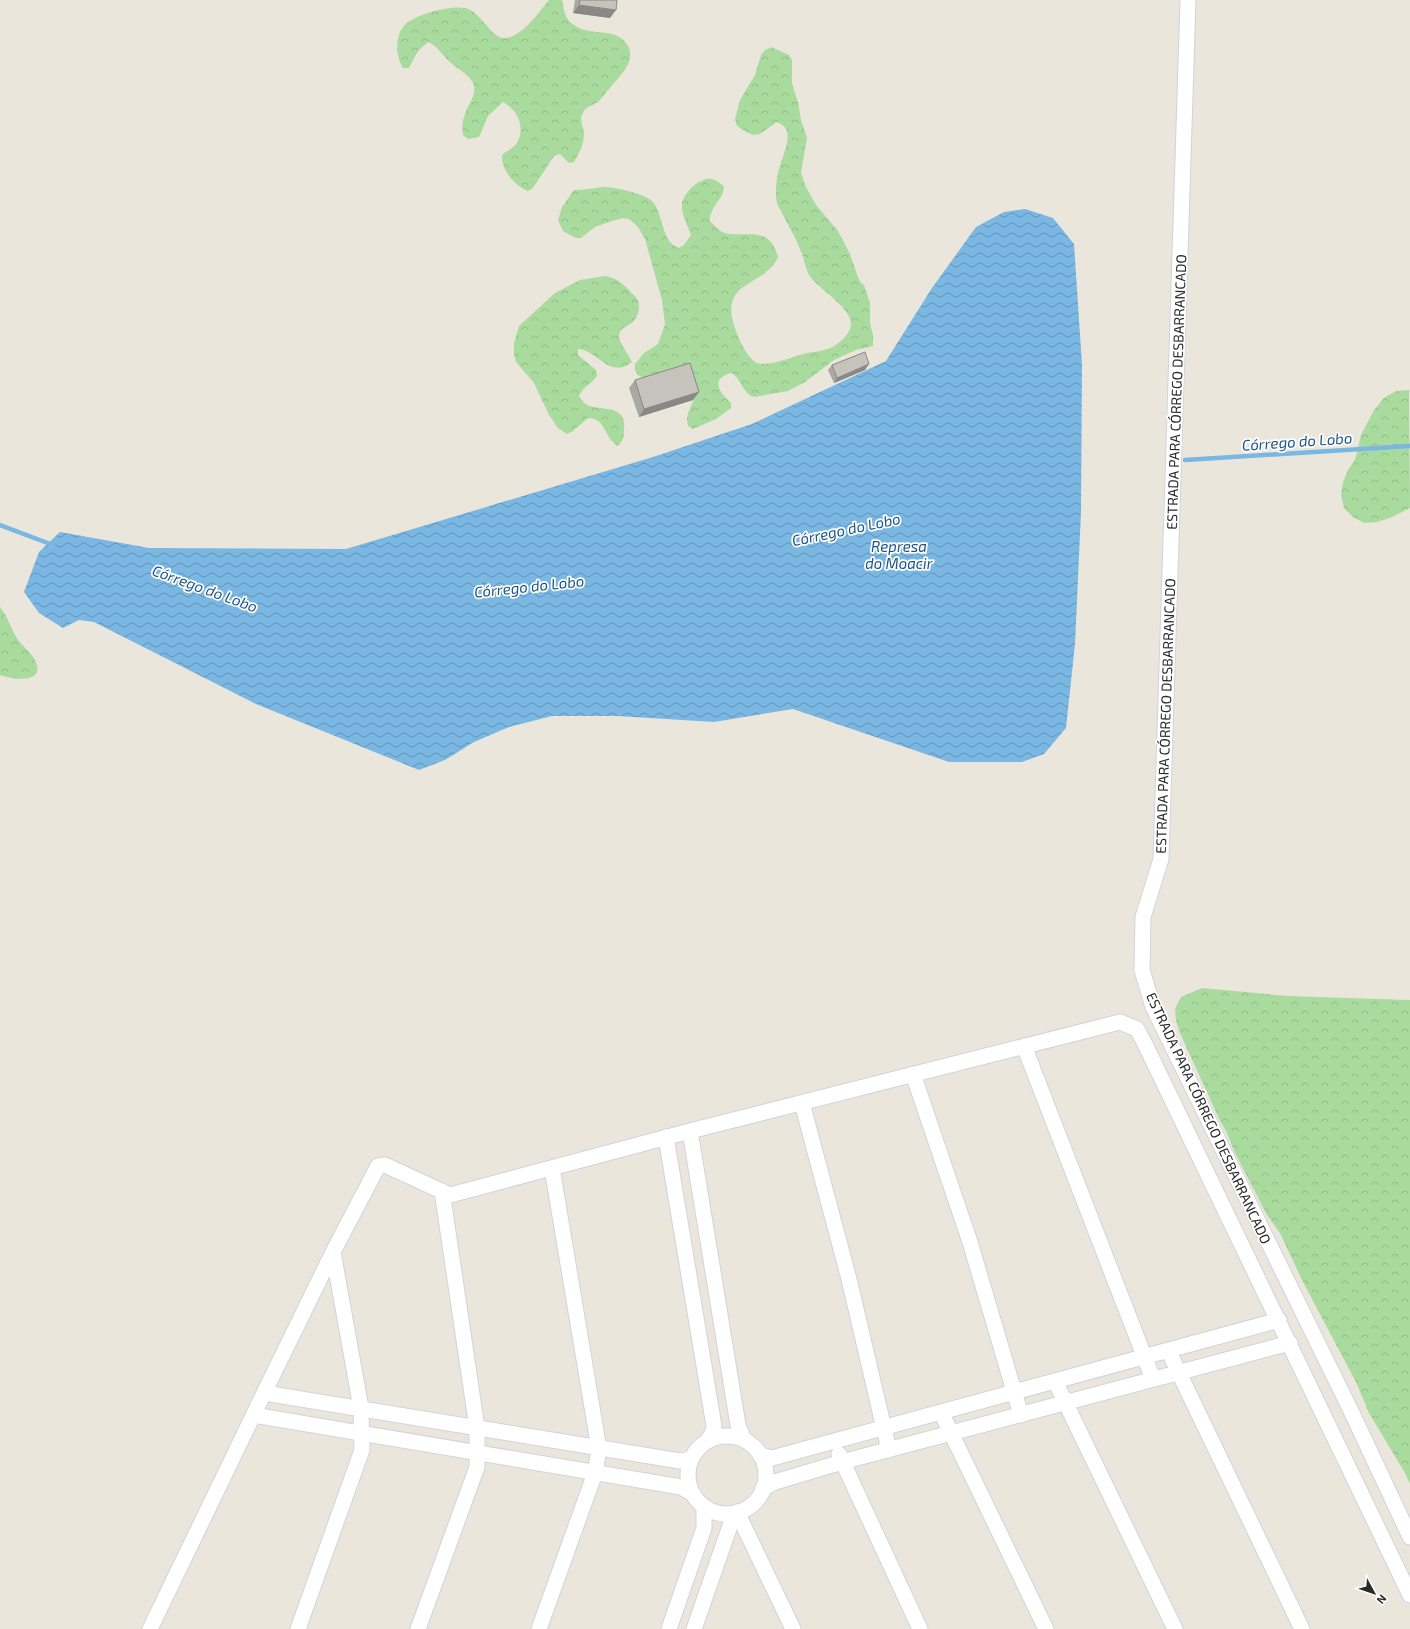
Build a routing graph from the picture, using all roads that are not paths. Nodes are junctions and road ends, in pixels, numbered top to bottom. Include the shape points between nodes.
1 (1188, 0) edge
2 (1024, 1046) junction
3 (913, 1074) junction
4 (802, 1103) junction
5 (690, 1131) junction
6 (666, 1137) junction
7 (552, 1168) junction
8 (442, 1191) junction
9 (333, 1252) junction
10 (1279, 1320) junction
11 (1290, 1343) junction
12 (1168, 1350) junction
13 (1145, 1356) junction
14 (1179, 1372) junction
15 (1153, 1379) junction
16 (1055, 1381) junction
17 (1014, 1392) junction
18 (264, 1393) junction
19 (1066, 1402) junction
20 (361, 1408) junction
21 (941, 1412) junction
22 (253, 1415) junction
23 (1021, 1415) junction
24 (477, 1428) junction
25 (883, 1428) junction
26 (361, 1433) junction
27 (952, 1434) junction
28 (708, 1440) junction
29 (744, 1440) junction
30 (834, 1441) junction
31 (599, 1449) junction
32 (889, 1450) junction
33 (477, 1453) junction
34 (760, 1455) junction
35 (691, 1459) junction
36 (842, 1462) junction
37 (595, 1473) junction
38 (763, 1488) junction
39 (693, 1494) junction
40 (704, 1507) junction
41 (737, 1512) junction
42 (1410, 1537) edge
43 (1410, 1595) edge
44 (150, 1629) edge
45 (298, 1629) edge
46 (418, 1629) edge
47 (539, 1629) edge
48 (669, 1629) edge
49 (694, 1629) edge
50 (793, 1629) edge
51 (920, 1629) edge
52 (1046, 1629) edge
53 (1175, 1629) edge
54 (1302, 1629) edge

1 - 42 street, ESTRADA PARA CÓRREGO DESBARRANCADO via 1161,859 1143,918 1142,970 1153,1007
2 - 3 street
2 - 10 street via 1120,1022 1137,1029
2 - 13 street
3 - 4 street
3 - 17 street via 970,1242
4 - 5 street
4 - 25 street via 849,1279
5 - 6 street
5 - 29 street via 738,1425
6 - 7 street
6 - 28 street via 714,1426
7 - 8 street via 450,1195
7 - 31 street
8 - 9 street via 385,1165 378,1166
8 - 24 street
9 - 18 street
9 - 20 street
10 - 11 street
10 - 12 street
11 - 14 street
11 - 43 street
12 - 13 street
12 - 14 street
13 - 15 street
13 - 16 street
14 - 15 street
14 - 54 street
15 - 19 street
16 - 17 street
16 - 19 street
17 - 21 street
17 - 23 street
18 - 20 street
18 - 22 street
19 - 23 street
19 - 53 street
20 - 24 street
20 - 26 street
21 - 25 street
21 - 27 street
22 - 26 street
22 - 44 street
23 - 27 street
24 - 31 street
24 - 33 street
25 - 30 street
25 - 32 street
26 - 33 street
26 - 45 street via 362,1450
27 - 32 street
27 - 52 street
28 - 29 street via 734,1436
28 - 35 street via 699,1447
29 - 34 street
30 - 34 street via 772,1458
30 - 36 street
31 - 35 street via 680,1461
31 - 37 street
32 - 36 street
33 - 37 street
33 - 46 street via 477,1467
34 - 38 street via 766,1475
35 - 39 street via 688,1482
36 - 38 street
36 - 51 street
37 - 39 street via 681,1487
37 - 47 street
38 - 41 street via 751,1505
39 - 40 street
40 - 41 street via 718,1513
40 - 48 street via 704,1528
41 - 49 street
41 - 50 street

